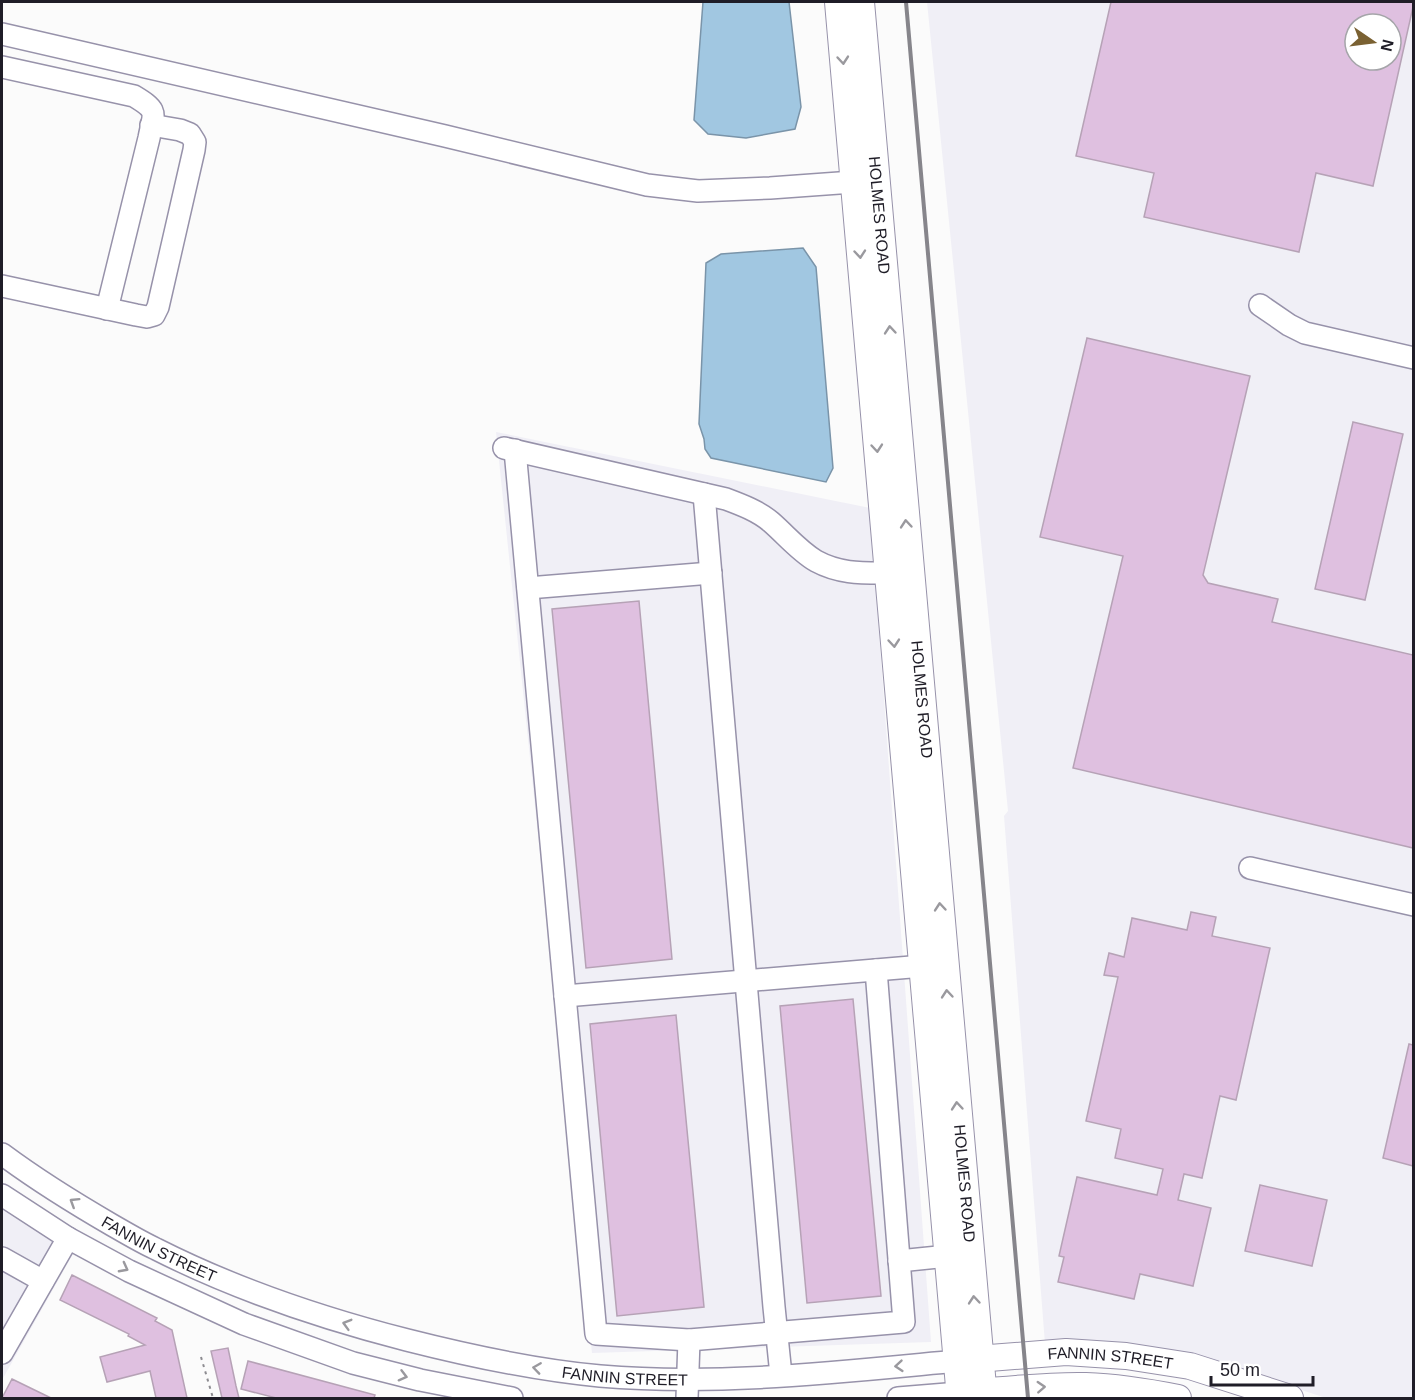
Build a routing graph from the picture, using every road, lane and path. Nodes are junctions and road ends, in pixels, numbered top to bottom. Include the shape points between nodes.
1 (837, 2) edge
2 (861, 2) edge
3 (2, 34) edge
4 (36, 42) junction
5 (2, 66) edge
6 (29, 73) junction
7 (151, 125) junction
8 (865, 181) junction
9 (2, 286) edge
10 (1260, 304) dead end
11 (107, 309) junction
12 (1413, 358) edge
13 (704, 494) junction
14 (899, 571) junction
15 (711, 573) junction
16 (528, 588) junction
17 (1250, 868) dead end
18 (1413, 905) edge
19 (934, 966) junction
20 (876, 970) junction
21 (746, 981) junction
22 (565, 996) junction
23 (2, 1154) edge
24 (2, 1195) edge
25 (68, 1238) junction
26 (948, 1256) junction
27 (2, 1258) edge
28 (899, 1261) junction
29 (200, 1269) junction
30 (43, 1281) junction
31 (186, 1299) junction
32 (777, 1333) junction
33 (688, 1340) junction
34 (2, 1353) edge
35 (201, 1357) dead end
36 (968, 1360) junction
37 (1190, 1366) junction
38 (781, 1375) junction
39 (687, 1389) edge
40 (478, 1395) edge
41 (971, 1395) edge
42 (213, 1398) edge
43 (512, 1398) edge
44 (898, 1398) edge
45 (1180, 1398) edge
46 (1290, 1398) edge

1 -> 8 main road, HOLMES ROAD
2 - 8 main road, HOLMES ROAD
3 - 4 street
4 - 6 street
4 - 8 street via 646,184 698,191
5 - 6 street
6 - 7 street via 134,96 149,105 153,114
7 - 11 street
7 - 11 street via 180,130 190,134 195,142 158,307 154,315 147,317
8 - 14 main road, HOLMES ROAD
9 - 11 street
10 - 12 street via 1305,333
13 - 14 street via 746,506 769,520 815,561 835,569 855,573
13 - 15 street
13 - 16 street via 509,449
14 - 19 main road, HOLMES ROAD
15 - 16 street
15 - 21 street
16 - 22 street
17 - 18 street
19 - 20 street
19 - 26 main road, HOLMES ROAD
36 -> 19 main road, HOLMES ROAD
20 - 21 street
20 - 28 street
21 - 22 street
21 - 32 street
22 - 33 street via 596,1334
29 -> 23 street, FANNIN STREET via 155,1249 79,1206
24 - 25 street, FANNIN STREET
25 - 30 street
25 -> 31 street, FANNIN STREET
26 - 28 street
26 - 36 main road, HOLMES ROAD
27 - 30 street
28 - 32 street via 904,1322
29 - 31 street
39 -> 29 street, FANNIN STREET via 534,1368 454,1352 313,1314
30 - 34 street
31 -> 40 street, FANNIN STREET via 352,1363
32 - 33 street
32 - 38 street
33 - 39 street
35 - 42 path
36 - 37 main road, FANNIN STREET via 1086,1353
36 -> 38 street, FANNIN STREET
36 - 41 main road, HOLMES ROAD
37 - 45 main road
37 - 46 main road, FANNIN STREET
38 - 39 street, FANNIN STREET
40 - 43 street, FANNIN STREET
41 - 44 street, FANNIN STREET
41 -> 45 main road, FANNIN STREET via 1086,1386

